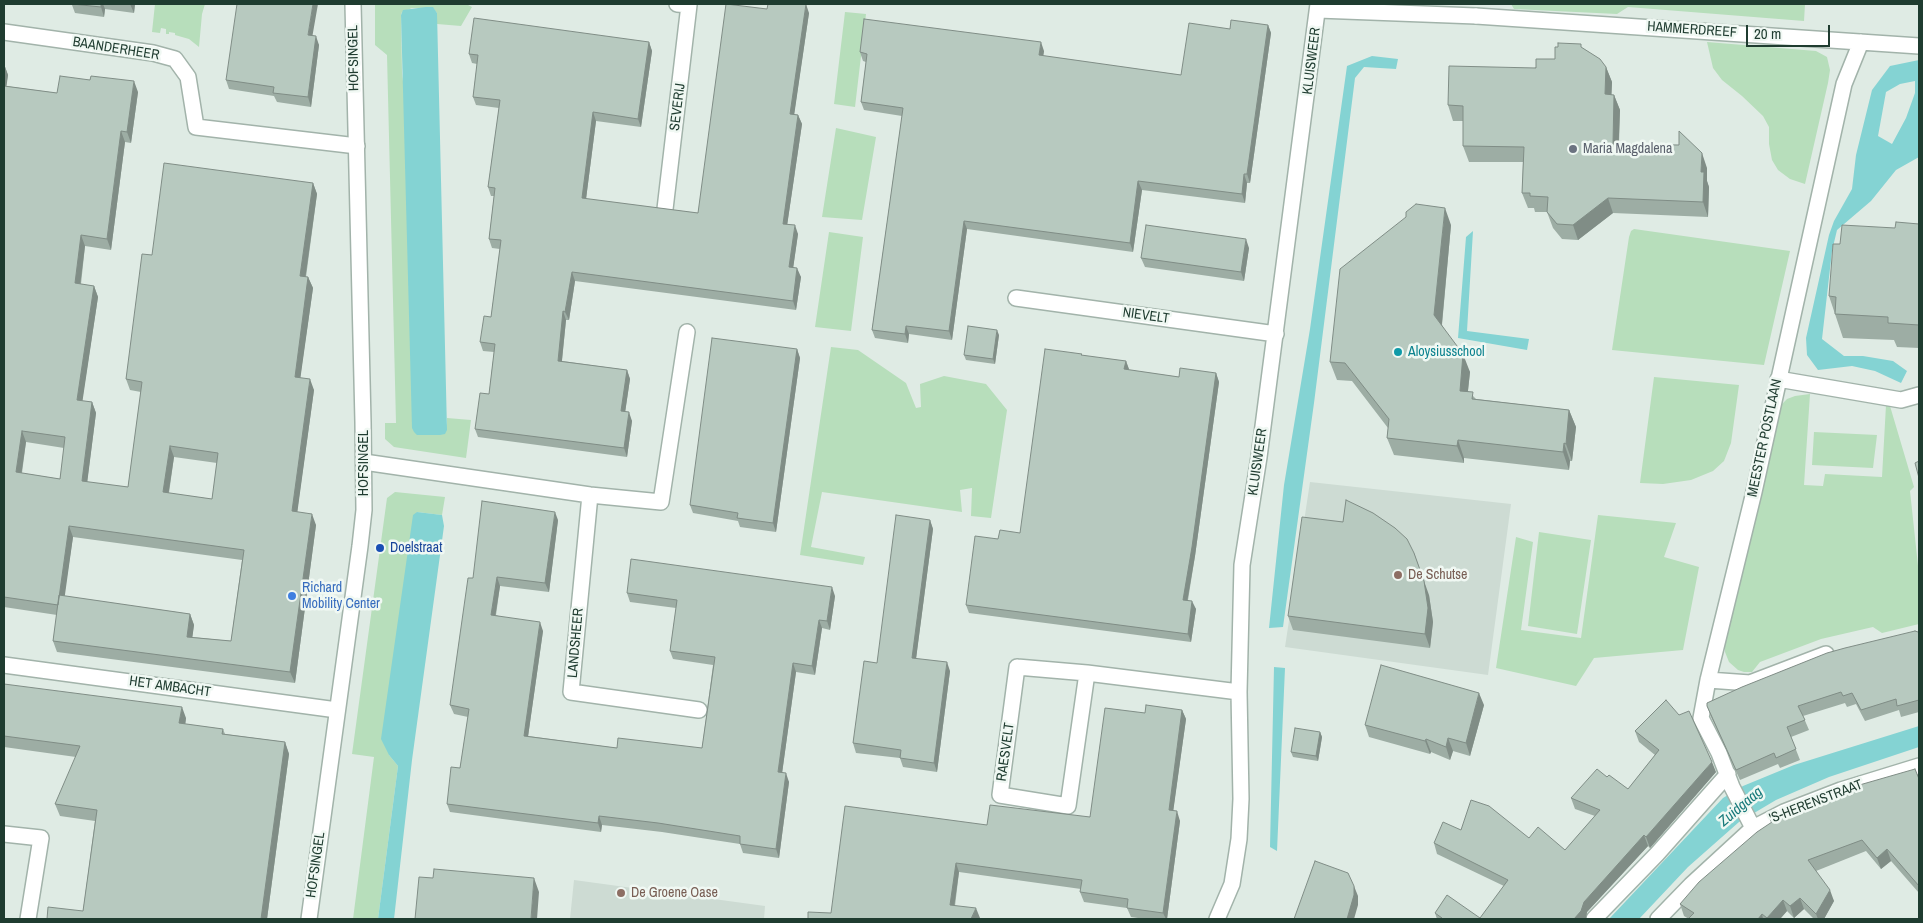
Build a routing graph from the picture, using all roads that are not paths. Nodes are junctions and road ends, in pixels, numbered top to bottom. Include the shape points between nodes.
1 (353, 4) edge
2 (683, 5) edge
3 (1318, 7) edge
4 (1469, 12) edge
5 (4, 32) edge
6 (1861, 42) junction
7 (1919, 46) edge
8 (357, 146) junction
9 (665, 209) edge
10 (1016, 298) dead end
11 (688, 332) dead end
12 (1276, 334) junction
13 (1778, 379) junction
14 (1919, 395) edge
15 (364, 462) junction
16 (590, 495) junction
17 (1840, 650) edge
18 (4, 665) edge
19 (1087, 673) junction
20 (1708, 680) junction
21 (1239, 692) junction
22 (337, 710) junction
23 (699, 710) dead end
24 (1919, 766) edge
25 (1730, 780) junction
26 (1750, 824) junction
27 (4, 834) edge
28 (28, 919) edge
29 (309, 919) edge
30 (1217, 919) edge
31 (1594, 919) edge
32 (1658, 919) edge

1 - 8 street, HOFSINGEL
2 - 9 street, SEVERIJ
3 - 4 street, HAMMERDREEF
3 - 12 street, KLUISWEER
4 - 6 street, HAMMERDREEF
5 - 8 street, BAANDERHEER via 175,59 188,77 196,127
6 - 7 street, HAMMERDREEF
6 - 13 street, MEESTER POSTLAAN via 1844,84
8 - 15 street, HOFSINGEL
10 - 12 street, NIEVELT
11 - 16 street via 661,502
12 - 21 street, KLUISWEER via 1242,566
13 - 14 street via 1901,400
13 - 20 street, MEESTER POSTLAAN
15 - 16 street
15 - 22 street, HOFSINGEL via 364,510
16 - 23 street, LANDSHEER via 571,692
17 - 20 street via 1750,683
18 - 22 street, HET AMBACHT
19 - 19 street, RAESVELT via 1017,667 1000,795 1068,806
19 - 21 street, RAESVELT
20 - 25 street, MEESTER POSTLAAN via 1701,718
21 - 30 street, KLUISWEER via 1239,839 1232,884
22 - 29 street, HOFSINGEL
24 - 26 street, 'S-HERENSTRAAT via 1841,790
25 - 26 street, MEESTER POSTLAAN
25 - 31 street
26 - 32 street, 'S-HERENSTRAAT
27 - 28 street via 41,838

